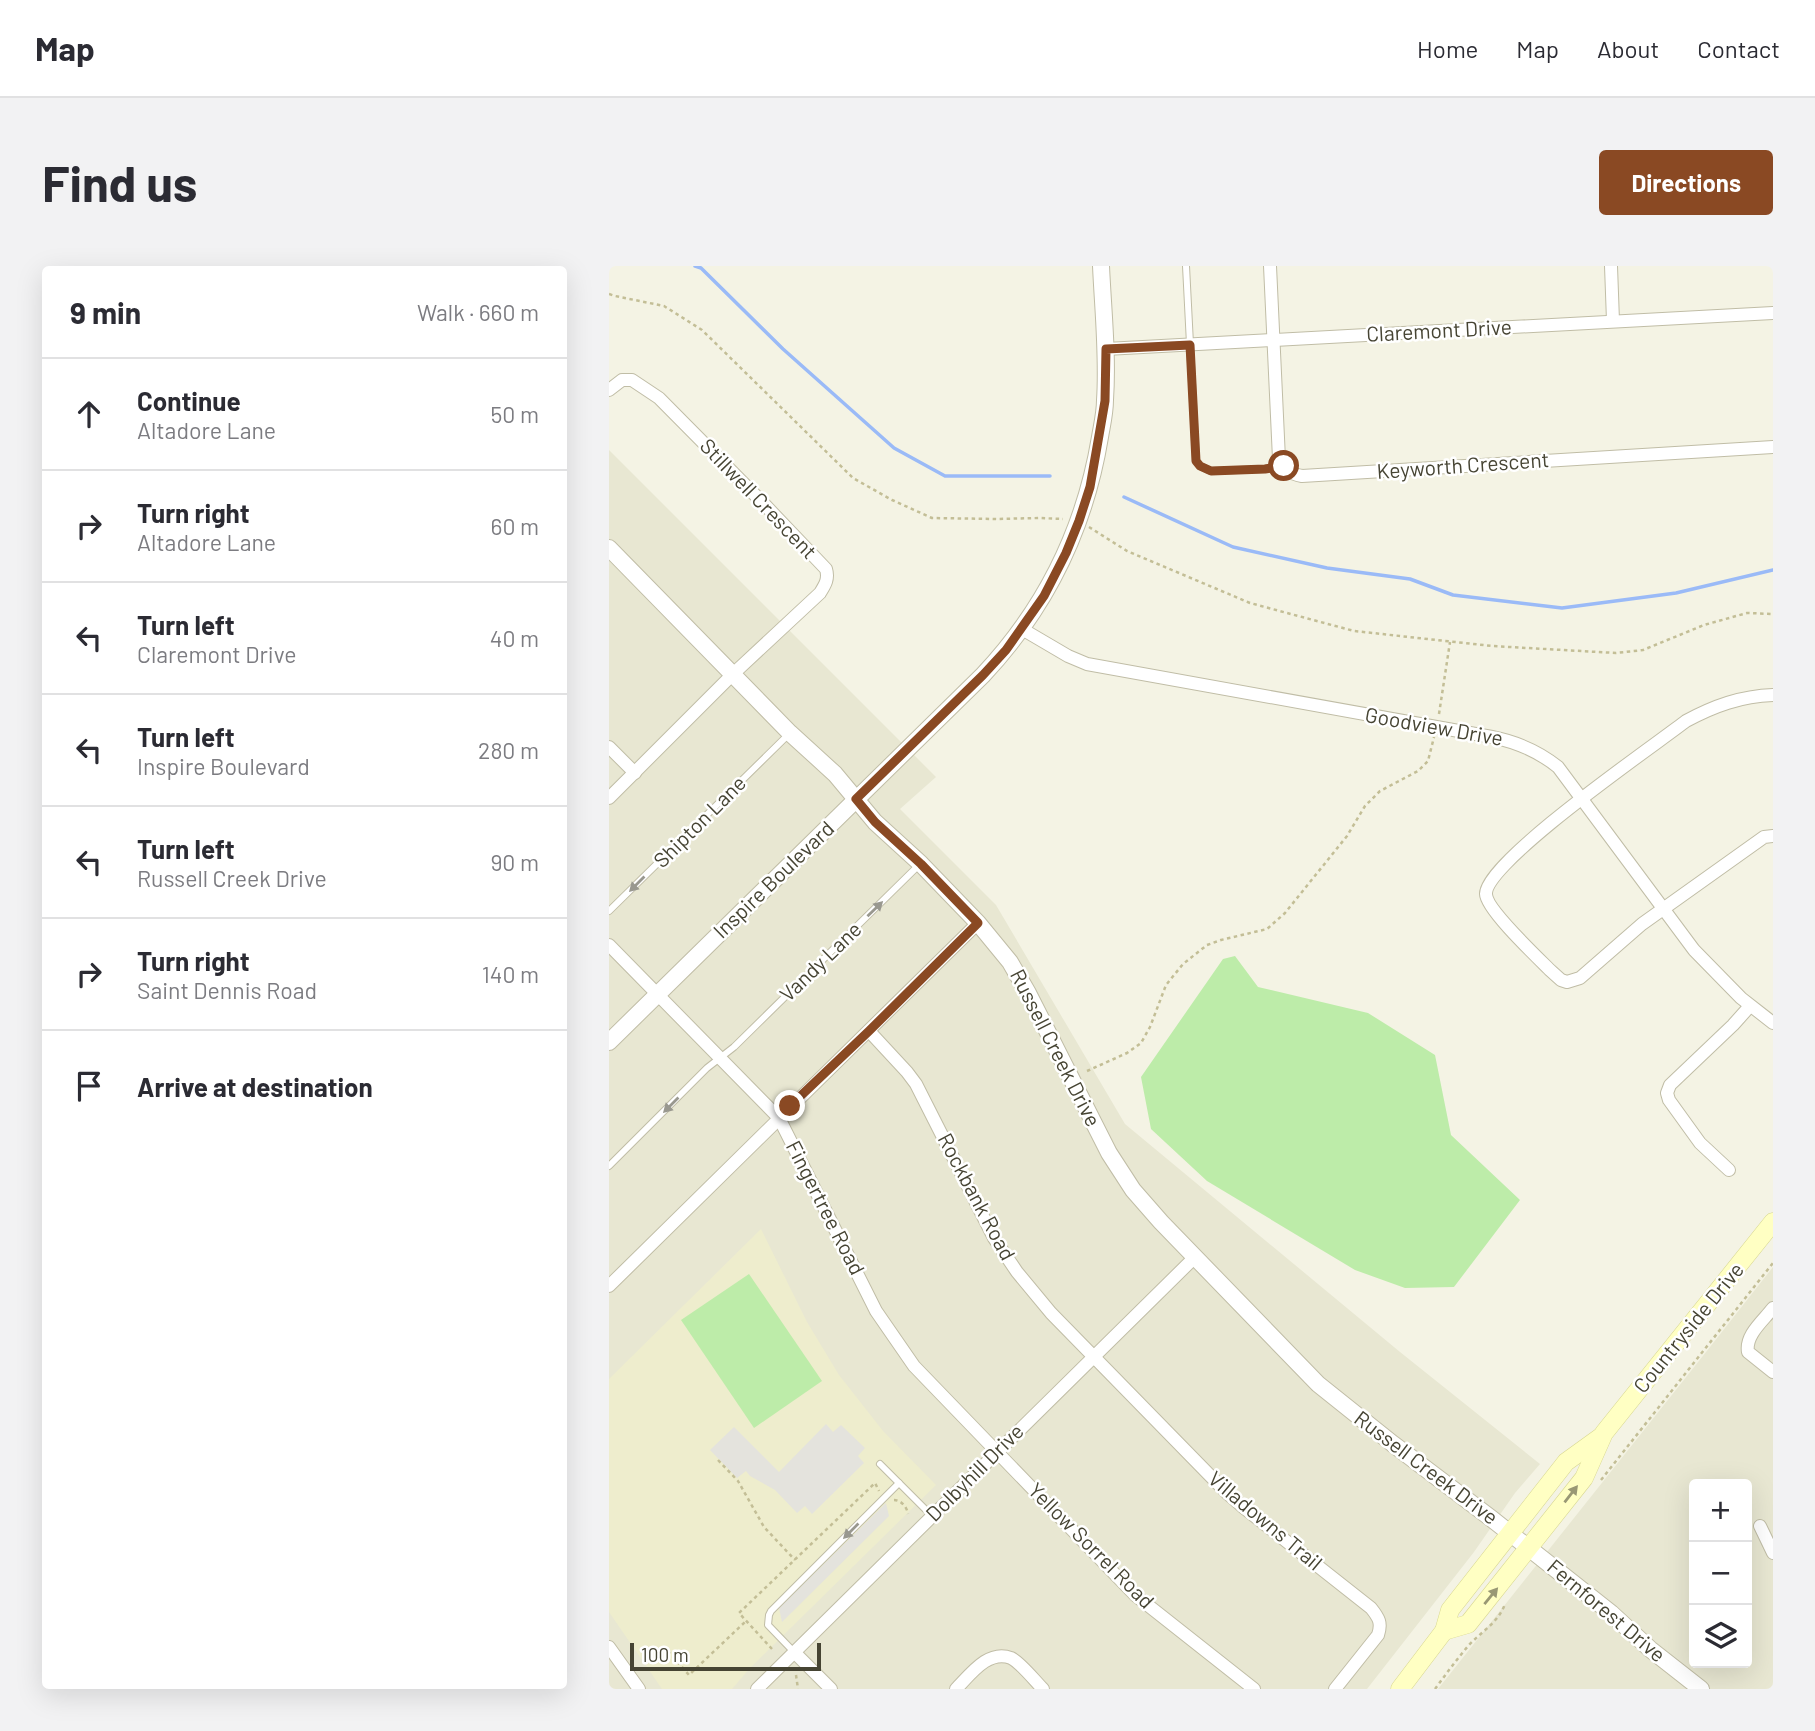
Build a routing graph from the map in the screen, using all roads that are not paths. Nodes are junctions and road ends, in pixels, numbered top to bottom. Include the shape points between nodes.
1 (1101, 266) edge
2 (1186, 266) edge
3 (1270, 266) edge
4 (1611, 266) edge
5 (1773, 313) edge
6 (1613, 321) junction
7 (1273, 341) junction
8 (1190, 345) junction
9 (1106, 349) junction
10 (609, 390) edge
11 (1773, 447) edge
12 (1284, 466) junction
13 (609, 548) edge
14 (1022, 629) junction
15 (733, 674) junction
16 (1773, 695) edge
17 (790, 733) junction
18 (609, 747) edge
19 (635, 773) junction
20 (609, 798) edge
21 (856, 799) junction
22 (1582, 799) junction
23 (1773, 836) edge
24 (921, 864) junction
25 (1662, 909) junction
26 (609, 911) edge
27 (978, 923) junction
28 (609, 945) edge
29 (658, 994) junction
30 (1750, 1006) junction
31 (1773, 1023) edge
32 (869, 1031) junction
33 (609, 1042) edge
34 (720, 1058) junction
35 (779, 1118) junction
36 (609, 1166) edge
37 (1729, 1170) dead end
38 (1773, 1222) edge
39 (1195, 1257) junction
40 (609, 1286) edge
41 (1773, 1308) edge
42 (1094, 1357) junction
43 (1773, 1372) edge
44 (1604, 1433) junction
45 (997, 1452) junction
46 (880, 1464) dead end
47 (899, 1483) junction
48 (932, 1516) junction
49 (1760, 1526) dead end
50 (1510, 1533) junction
51 (1529, 1548) junction
52 (1773, 1553) edge
53 (1444, 1632) junction
54 (794, 1651) junction
55 (611, 1656) edge
56 (639, 1689) edge
57 (757, 1689) edge
58 (831, 1689) edge
59 (956, 1689) edge
60 (1043, 1689) edge
61 (1254, 1689) edge
62 (1335, 1689) edge
63 (1400, 1689) edge
64 (1701, 1689) edge

1 - 9 street, Inspire Boulevard
2 - 8 lane
3 - 7 street
4 - 6 street
5 - 6 street, Claremont Drive
6 - 7 street, Claremont Drive
7 - 8 street, Claremont Drive
7 - 12 street via 1279,459
8 - 9 street, Claremont Drive
8 - 12 lane via 1196,461 1211,471
9 - 14 street, Inspire Boulevard via 1105,401 1079,521 1044,596
10 - 15 street, Stillwell Crescent via 622,380 632,380 659,398 826,569 820,593
11 - 12 street, Keyworth Crescent via 1302,476
13 - 15 street, Russell Creek Drive
14 - 21 street, Inspire Boulevard via 983,675
14 - 22 street, Goodview Drive via 1087,664 1521,744 1558,767
15 - 17 street, Russell Creek Drive
15 - 19 street
16 - 22 street via 1709,709
17 - 21 street, Russell Creek Drive
17 -> 26 lane, Shipton Lane
18 - 19 street
19 - 20 street
21 - 24 street, Russell Creek Drive
21 - 29 street, Inspire Boulevard
22 - 25 street, Goodview Drive
22 - 25 street via 1492,878 1486,895 1493,910 1567,982 1589,972
23 - 25 street via 1764,837
24 - 27 street, Russell Creek Drive
34 -> 24 lane, Vandy Lane
25 - 30 street, Goodview Drive via 1693,950
27 - 32 street
27 - 39 street, Russell Creek Drive via 1028,993 1109,1153 1133,1190
28 - 29 street, Fingertree Road
29 - 33 street, Inspire Boulevard
29 - 34 street, Fingertree Road
30 - 31 street, Goodview Drive
30 - 37 street via 1667,1093 1700,1143
32 - 35 street
32 - 42 street, Rockbank Road via 916,1084 994,1238 1033,1292
34 - 35 street, Fingertree Road
34 -> 36 lane, Vandy Lane
35 - 40 street
35 - 45 street, Fingertree Road via 876,1311 914,1366
38 - 44 main road, Countryside Drive
39 - 42 street, Dolbyhill Drive
39 - 50 street, Russell Creek Drive via 1318,1384
41 - 43 street via 1747,1344 1748,1352
42 - 45 street, Dolbyhill Drive
42 - 62 street, Villadowns Trail via 1243,1507 1379,1619 1378,1635
44 - 50 main road, Countryside Drive via 1566,1462
51 -> 44 main road, Countryside Drive via 1584,1478
45 - 48 street, Dolbyhill Drive
45 - 61 street, Yellow Sorrel Road via 1135,1595
46 - 47 lane
47 - 48 lane
47 -> 54 lane via 771,1611 768,1625
48 - 54 street, Dolbyhill Drive
49 - 52 street
50 - 51 street, Fernforest Drive
50 - 53 main road, Countryside Drive via 1450,1610
53 -> 51 main road, Countryside Drive via 1468,1625
51 - 64 street, Fernforest Drive
53 - 63 main road, Countryside Drive
54 - 57 street, Dolbyhill Drive
54 - 58 street
55 - 56 street
59 - 60 street via 996,1656 1012,1658

